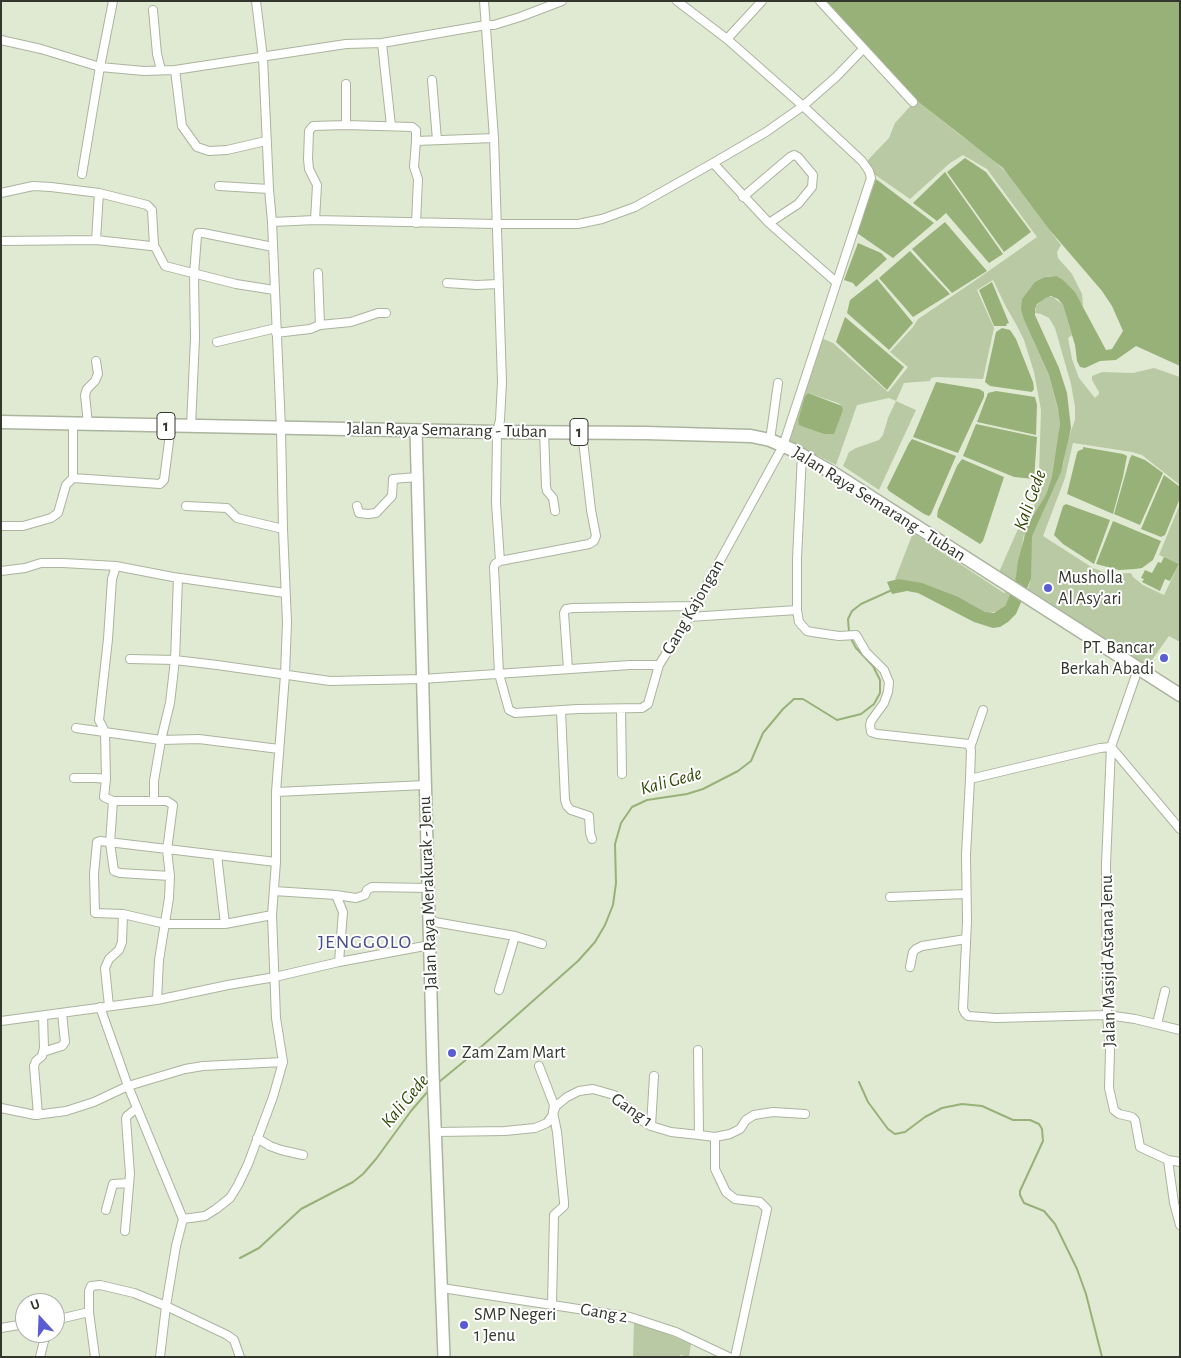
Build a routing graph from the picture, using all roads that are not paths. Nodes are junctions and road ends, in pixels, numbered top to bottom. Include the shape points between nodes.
1 (114, 1) edge
2 (256, 1) edge
3 (484, 1) edge
4 (562, 1) edge
5 (677, 1) edge
6 (762, 1) edge
7 (820, 1) edge
8 (153, 10) dead end
9 (486, 25) junction
10 (727, 39) junction
11 (1, 40) edge
12 (382, 43) junction
13 (863, 49) junction
14 (263, 58) junction
15 (100, 67) junction
16 (161, 70) junction
17 (175, 70) junction
18 (432, 80) dead end
19 (346, 84) dead end
20 (913, 102) dead end
21 (803, 106) junction
22 (346, 125) junction
23 (391, 126) junction
24 (494, 138) junction
25 (437, 140) junction
26 (266, 141) junction
27 (416, 141) junction
28 (714, 163) junction
29 (82, 174) dead end
30 (219, 186) dead end
31 (268, 188) junction
32 (1, 193) edge
33 (99, 193) junction
34 (743, 197) junction
35 (315, 220) junction
36 (272, 222) junction
37 (416, 223) junction
38 (769, 223) junction
39 (496, 224) junction
40 (96, 240) junction
41 (1, 241) edge
42 (154, 245) junction
43 (273, 247) junction
44 (318, 273) dead end
45 (194, 274) junction
46 (836, 282) junction
47 (447, 283) dead end
48 (498, 284) junction
49 (274, 290) junction
50 (386, 313) dead end
51 (320, 325) junction
52 (276, 331) junction
53 (218, 342) dead end
54 (96, 361) dead end
55 (778, 384) dead end
56 (1, 422) edge
57 (74, 424) junction
58 (88, 424) junction
59 (171, 426) junction
60 (191, 426) junction
61 (282, 428) junction
62 (416, 430) junction
63 (497, 432) junction
64 (544, 432) junction
65 (582, 432) junction
66 (770, 440) junction
67 (783, 446) junction
68 (802, 454) junction
69 (417, 477) junction
70 (73, 478) junction
71 (186, 506) dead end
72 (357, 506) dead end
73 (555, 511) dead end
74 (1, 526) edge
75 (283, 529) junction
76 (500, 561) junction
77 (116, 566) junction
78 (1, 571) edge
79 (178, 578) junction
80 (285, 593) junction
81 (694, 606) junction
82 (798, 610) junction
83 (689, 617) junction
84 (130, 659) dead end
85 (175, 660) junction
86 (659, 664) junction
87 (568, 669) junction
88 (1138, 669) junction
89 (499, 674) junction
90 (286, 675) junction
91 (422, 679) junction
92 (1180, 695) edge
93 (621, 709) junction
94 (561, 710) junction
95 (983, 710) dead end
96 (76, 728) dead end
97 (105, 732) junction
98 (161, 740) junction
99 (971, 745) junction
100 (1111, 747) junction
101 (279, 749) junction
102 (622, 774) dead end
103 (74, 778) dead end
104 (106, 779) junction
105 (970, 779) junction
106 (425, 785) junction
107 (276, 792) junction
108 (113, 800) junction
109 (154, 801) junction
110 (1180, 829) edge
111 (592, 839) dead end
112 (110, 843) junction
113 (167, 850) junction
114 (217, 855) junction
115 (276, 862) junction
116 (170, 876) junction
117 (428, 888) junction
118 (274, 892) junction
119 (966, 894) junction
120 (336, 895) junction
121 (890, 897) dead end
122 (123, 914) junction
123 (272, 915) junction
124 (429, 921) junction
125 (166, 924) junction
126 (225, 924) junction
127 (515, 936) junction
128 (966, 939) junction
129 (542, 944) dead end
130 (430, 945) junction
131 (339, 962) junction
132 (910, 967) dead end
133 (275, 977) junction
134 (499, 990) dead end
135 (1165, 991) dead end
136 (157, 1000) junction
137 (109, 1006) junction
138 (100, 1007) junction
139 (62, 1013) junction
140 (1107, 1015) junction
141 (43, 1016) junction
142 (1, 1021) edge
143 (1157, 1024) junction
144 (1180, 1030) edge
145 (698, 1050) dead end
146 (43, 1052) junction
147 (283, 1062) junction
148 (539, 1066) dead end
149 (654, 1076) dead end
150 (128, 1086) junction
151 (1, 1108) edge
152 (137, 1108) junction
153 (554, 1112) junction
154 (805, 1114) dead end
155 (38, 1115) junction
156 (651, 1126) junction
157 (437, 1132) junction
158 (699, 1135) junction
159 (715, 1137) junction
160 (257, 1138) junction
161 (303, 1155) dead end
162 (1168, 1160) junction
163 (1180, 1162) edge
164 (129, 1183) junction
165 (106, 1210) dead end
166 (183, 1219) junction
167 (1180, 1224) edge
168 (125, 1231) dead end
169 (442, 1288) junction
170 (552, 1304) junction
171 (166, 1306) junction
172 (89, 1312) junction
173 (65, 1318) edge
174 (15, 1326) edge
175 (1, 1328) edge
176 (44, 1343) edge
177 (40, 1357) edge
178 (95, 1357) edge
179 (160, 1357) edge
180 (240, 1357) edge
181 (444, 1357) edge
182 (729, 1357) edge
183 (735, 1357) edge

1 - 15 street
2 - 14 street
3 - 9 street
4 - 9 street via 497,25
5 - 10 street
6 - 10 street
7 - 13 street
8 - 16 street
9 - 12 street
9 - 24 street
10 - 21 street
11 - 15 street
12 - 14 street via 346,44
12 - 23 street
13 - 20 street
13 - 21 street
14 - 17 street
14 - 26 street
15 - 16 street
15 - 29 street
16 - 17 street
17 - 26 street via 182,126 197,147 209,152
18 - 25 street
19 - 22 street
21 - 28 street
21 - 46 street, Gang Kajongan via 862,161 871,174
22 - 23 street
22 - 35 street via 313,126 309,131 309,169 317,188
23 - 27 street via 414,128
24 - 25 street
24 - 39 street
25 - 27 street
26 - 31 street
27 - 37 street
28 - 34 street
28 - 39 street via 635,207 602,219 578,224
30 - 31 street
31 - 36 street
32 - 33 street via 34,186
33 - 40 street
33 - 42 street via 151,208
34 - 38 street
34 - 38 street via 790,157 798,157 813,176 812,187 798,204
35 - 36 street
35 - 37 street
36 - 43 street
37 - 39 street
38 - 46 street
39 - 48 street
40 - 41 street
40 - 42 street
42 - 45 street via 164,266
43 - 45 street via 198,233
43 - 49 street
44 - 51 street
45 - 49 street
45 - 60 street
46 - 67 street, Gang Kajongan
47 - 48 street
48 - 63 street via 502,382
49 - 52 street
50 - 51 street via 378,312 351,322
51 - 52 street via 310,329
52 - 53 street
52 - 61 street
54 - 58 street via 98,374 85,395
55 - 66 street
56 - 57 highway, Jalan Raya Semarang - Tuban / 1
57 - 58 highway, Jalan Raya Semarang - Tuban / 1
57 - 70 street
58 - 59 highway, Jalan Raya Semarang - Tuban / 1
59 - 60 highway, Jalan Raya Semarang - Tuban / 1
59 - 70 street via 163,482 160,484
60 - 61 highway, Jalan Raya Semarang - Tuban / 1
61 - 62 highway, Jalan Raya Semarang - Tuban / 1
61 - 75 street
62 - 63 highway, Jalan Raya Semarang - Tuban / 1
62 - 69 main road, Jalan Raya Merakurak - Jenu
63 - 64 highway, Jalan Raya Semarang - Tuban / 1
63 - 76 street via 496,503
64 - 65 highway, Jalan Raya Semarang - Tuban / 1
64 - 73 street via 546,486 553,498
65 - 66 highway, Jalan Raya Semarang - Tuban / 1 via 751,436
65 - 76 street via 596,536 594,541
66 - 67 highway, Jalan Raya Semarang - Tuban / 1
67 - 68 highway, Jalan Raya Semarang - Tuban / 1
67 - 81 street, Gang Kajongan
68 - 82 street
68 - 88 highway, Jalan Raya Semarang - Tuban / 1
69 - 72 street via 393,479 390,498 376,512 359,513
69 - 91 main road, Jalan Raya Merakurak - Jenu
70 - 74 street via 66,485 58,512 51,518 23,526
71 - 75 street via 227,508 237,518
75 - 80 street
76 - 89 street via 494,567
77 - 78 street via 63,562
77 - 79 street
77 - 97 street via 112,579 99,720
79 - 80 street
79 - 85 street
80 - 90 street
81 - 83 street, Gang Kajongan
81 - 87 street via 566,609
82 - 83 street
82 - 99 street via 800,622 807,631 845,637 855,635 884,670 889,682 888,692 870,725 871,732
83 - 86 street, Gang Kajongan
84 - 85 street, Gang Kajongan
85 - 90 street, Gang Kajongan
85 - 98 street
86 - 87 street, Gang Kajongan
86 - 93 street via 648,704 642,708
87 - 89 street, Gang Kajongan
88 - 92 highway, Jalan Raya Semarang - Tuban / 1
88 - 100 street, Jalan Masjid Astana Jenu
89 - 91 street, Gang Kajongan
89 - 94 street via 512,712
90 - 91 street, Gang Kajongan via 330,682
90 - 101 street
91 - 106 main road, Jalan Raya Merakurak - Jenu
93 - 94 street
93 - 102 street
94 - 111 street via 565,800 571,810 589,816
95 - 99 street
96 - 97 street
97 - 98 street
97 - 104 street
98 - 101 street via 200,739
98 - 109 street
99 - 105 street
100 - 105 street
100 - 110 street
100 - 140 street, Jalan Masjid Astana Jenu via 1106,864
101 - 107 street
103 - 104 street
104 - 108 street via 104,797
105 - 119 street
106 - 107 street
106 - 117 main road, Jalan Raya Merakurak - Jenu
107 - 115 street
108 - 109 street
108 - 112 street
109 - 113 street via 167,801 173,805
112 - 113 street
112 - 116 street via 116,873
112 - 122 street via 100,841 96,844 94,911
113 - 114 street
113 - 116 street
114 - 115 street
114 - 126 street
115 - 118 street
116 - 125 street
117 - 120 street via 372,886 365,895 356,898
117 - 124 main road, Jalan Raya Merakurak - Jenu
118 - 120 street
118 - 123 street
119 - 121 street
119 - 128 street
120 - 131 street via 344,912
122 - 125 street
122 - 137 street via 122,942 105,968
123 - 126 street
123 - 133 street
124 - 127 street
124 - 130 main road, Jalan Raya Merakurak - Jenu
125 - 126 street
125 - 136 street via 159,960
127 - 129 street
127 - 134 street
128 - 132 street via 922,946 913,952
128 - 140 street via 963,1009 968,1016
130 - 131 street
130 - 157 main road, Jalan Raya Merakurak - Jenu
131 - 133 street
133 - 136 street
133 - 147 street via 276,1018
135 - 143 street
136 - 137 street
137 - 138 street
138 - 139 street
138 - 150 street
139 - 141 street
139 - 146 street via 65,1042
140 - 143 street
140 - 162 street, Jalan Masjid Astana Jenu via 1109,1088 1114,1110 1135,1120 1140,1148
141 - 142 street
141 - 146 street
143 - 144 street
145 - 158 street
146 - 155 street via 34,1066
147 - 150 street via 203,1066
147 - 160 street
148 - 153 street
149 - 156 street
150 - 152 street
150 - 155 street via 94,1102
151 - 155 street
152 - 164 street via 126,1116
152 - 166 street
153 - 156 street, Gang 1 via 559,1102 567,1097 593,1089 614,1095
153 - 157 street, Gang 1 via 547,1123 535,1128
153 - 170 street via 564,1206 554,1215
154 - 159 street, Gang 1 via 773,1112 754,1115 735,1132
156 - 158 street, Gang 1
157 - 169 main road, Jalan Raya Merakurak - Jenu
158 - 159 street, Gang 1
159 - 183 street via 715,1169 726,1192 735,1199 760,1202 767,1209
160 - 161 street via 270,1146
160 - 166 street via 230,1198 205,1216
162 - 163 street
162 - 167 street
164 - 165 street via 113,1184
164 - 168 street
166 - 171 street
169 - 170 street, Gang 2
169 - 181 main road, Jalan Raya Merakurak - Jenu
170 - 182 street, Gang 2 via 655,1324
171 - 172 street via 134,1293 100,1285 91,1286
171 - 179 street
171 - 180 street via 227,1335 234,1340
172 - 173 street
172 - 178 street
174 - 175 street
176 - 177 street

